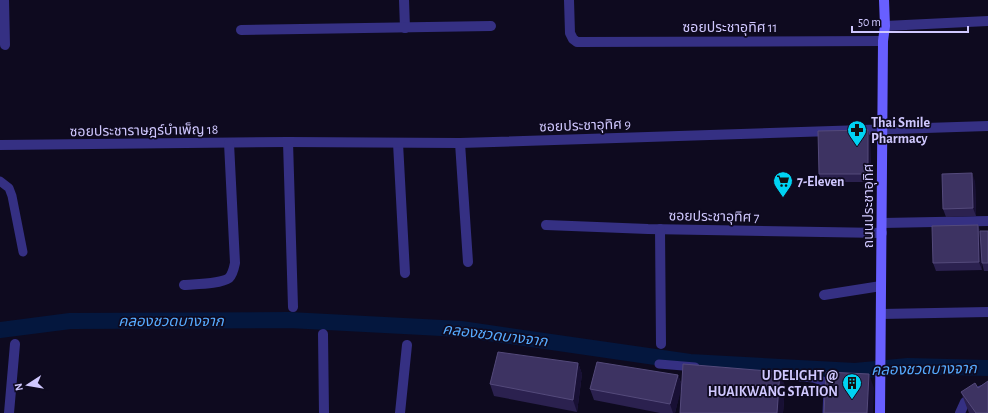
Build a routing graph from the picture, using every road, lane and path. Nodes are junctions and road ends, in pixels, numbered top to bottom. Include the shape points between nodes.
1 (4, 0) edge
2 (404, 0) edge
3 (569, 0) edge
4 (884, 0) edge
5 (988, 21) edge
6 (491, 26) dead end
7 (885, 26) junction
8 (405, 28) junction
9 (241, 30) dead end
10 (883, 41) junction
11 (6, 45) dead end
12 (988, 126) edge
13 (882, 130) junction
14 (288, 142) junction
15 (229, 143) junction
16 (398, 143) junction
17 (460, 143) junction
18 (0, 145) edge
19 (0, 181) edge
20 (988, 221) edge
21 (546, 225) dead end
22 (882, 228) junction
23 (660, 229) junction
24 (23, 252) dead end
25 (468, 262) dead end
26 (405, 273) dead end
27 (184, 285) dead end
28 (881, 286) junction
29 (824, 295) dead end
30 (293, 307) dead end
31 (988, 312) edge
32 (881, 314) junction
33 (323, 334) dead end
34 (14, 344) dead end
35 (661, 344) dead end
36 (407, 345) dead end
37 (659, 364) dead end
38 (705, 368) edge
39 (759, 373) edge
40 (988, 388) edge
41 (9, 413) edge
42 (324, 413) edge
43 (400, 413) edge
44 (827, 413) edge
45 (880, 413) edge
46 (960, 413) edge

1 - 11 street
2 - 8 street
3 - 10 street, ซอยประชาอุทิศ 11 via 570,33 572,39 577,42
4 - 7 main road, ถนนประชาอุทิศ
5 - 7 street
6 - 8 street
7 - 10 main road, ถนนประชาอุทิศ
8 - 9 street
10 - 13 main road, ถนนประชาอุทิศ
12 - 13 street, ซอยประชาอุทิศ 9
13 - 17 street, ซอยประชาอุทิศ 9
13 - 22 main road, ถนนประชาอุทิศ
14 - 15 street, ซอยประชาราษฎร์บำเพ็ญ 18
14 - 16 street, ซอยประชาอุทิศ 9
14 - 30 street
15 - 18 street, ซอยประชาราษฎร์บำเพ็ญ 18
15 - 27 street via 234,270 229,278 220,282
16 - 17 street, ซอยประชาอุทิศ 9
16 - 26 street
17 - 25 street
19 - 24 lane via 9,188 12,196
20 - 22 street, ซอยประชาอุทิศ 7
21 - 23 street, ซอยประชาอุทิศ 7
22 - 23 street, ซอยประชาอุทิศ 7
22 - 28 main road, ถนนประชาอุทิศ
23 - 35 street
28 - 29 street
28 - 32 main road, ถนนประชาอุทิศ
31 - 32 street
32 - 45 main road, ถนนประชาอุทิศ
33 - 42 street
34 - 41 street
36 - 43 street
37 - 38 lane
39 - 44 lane via 813,378 826,382
40 - 46 street via 965,402

